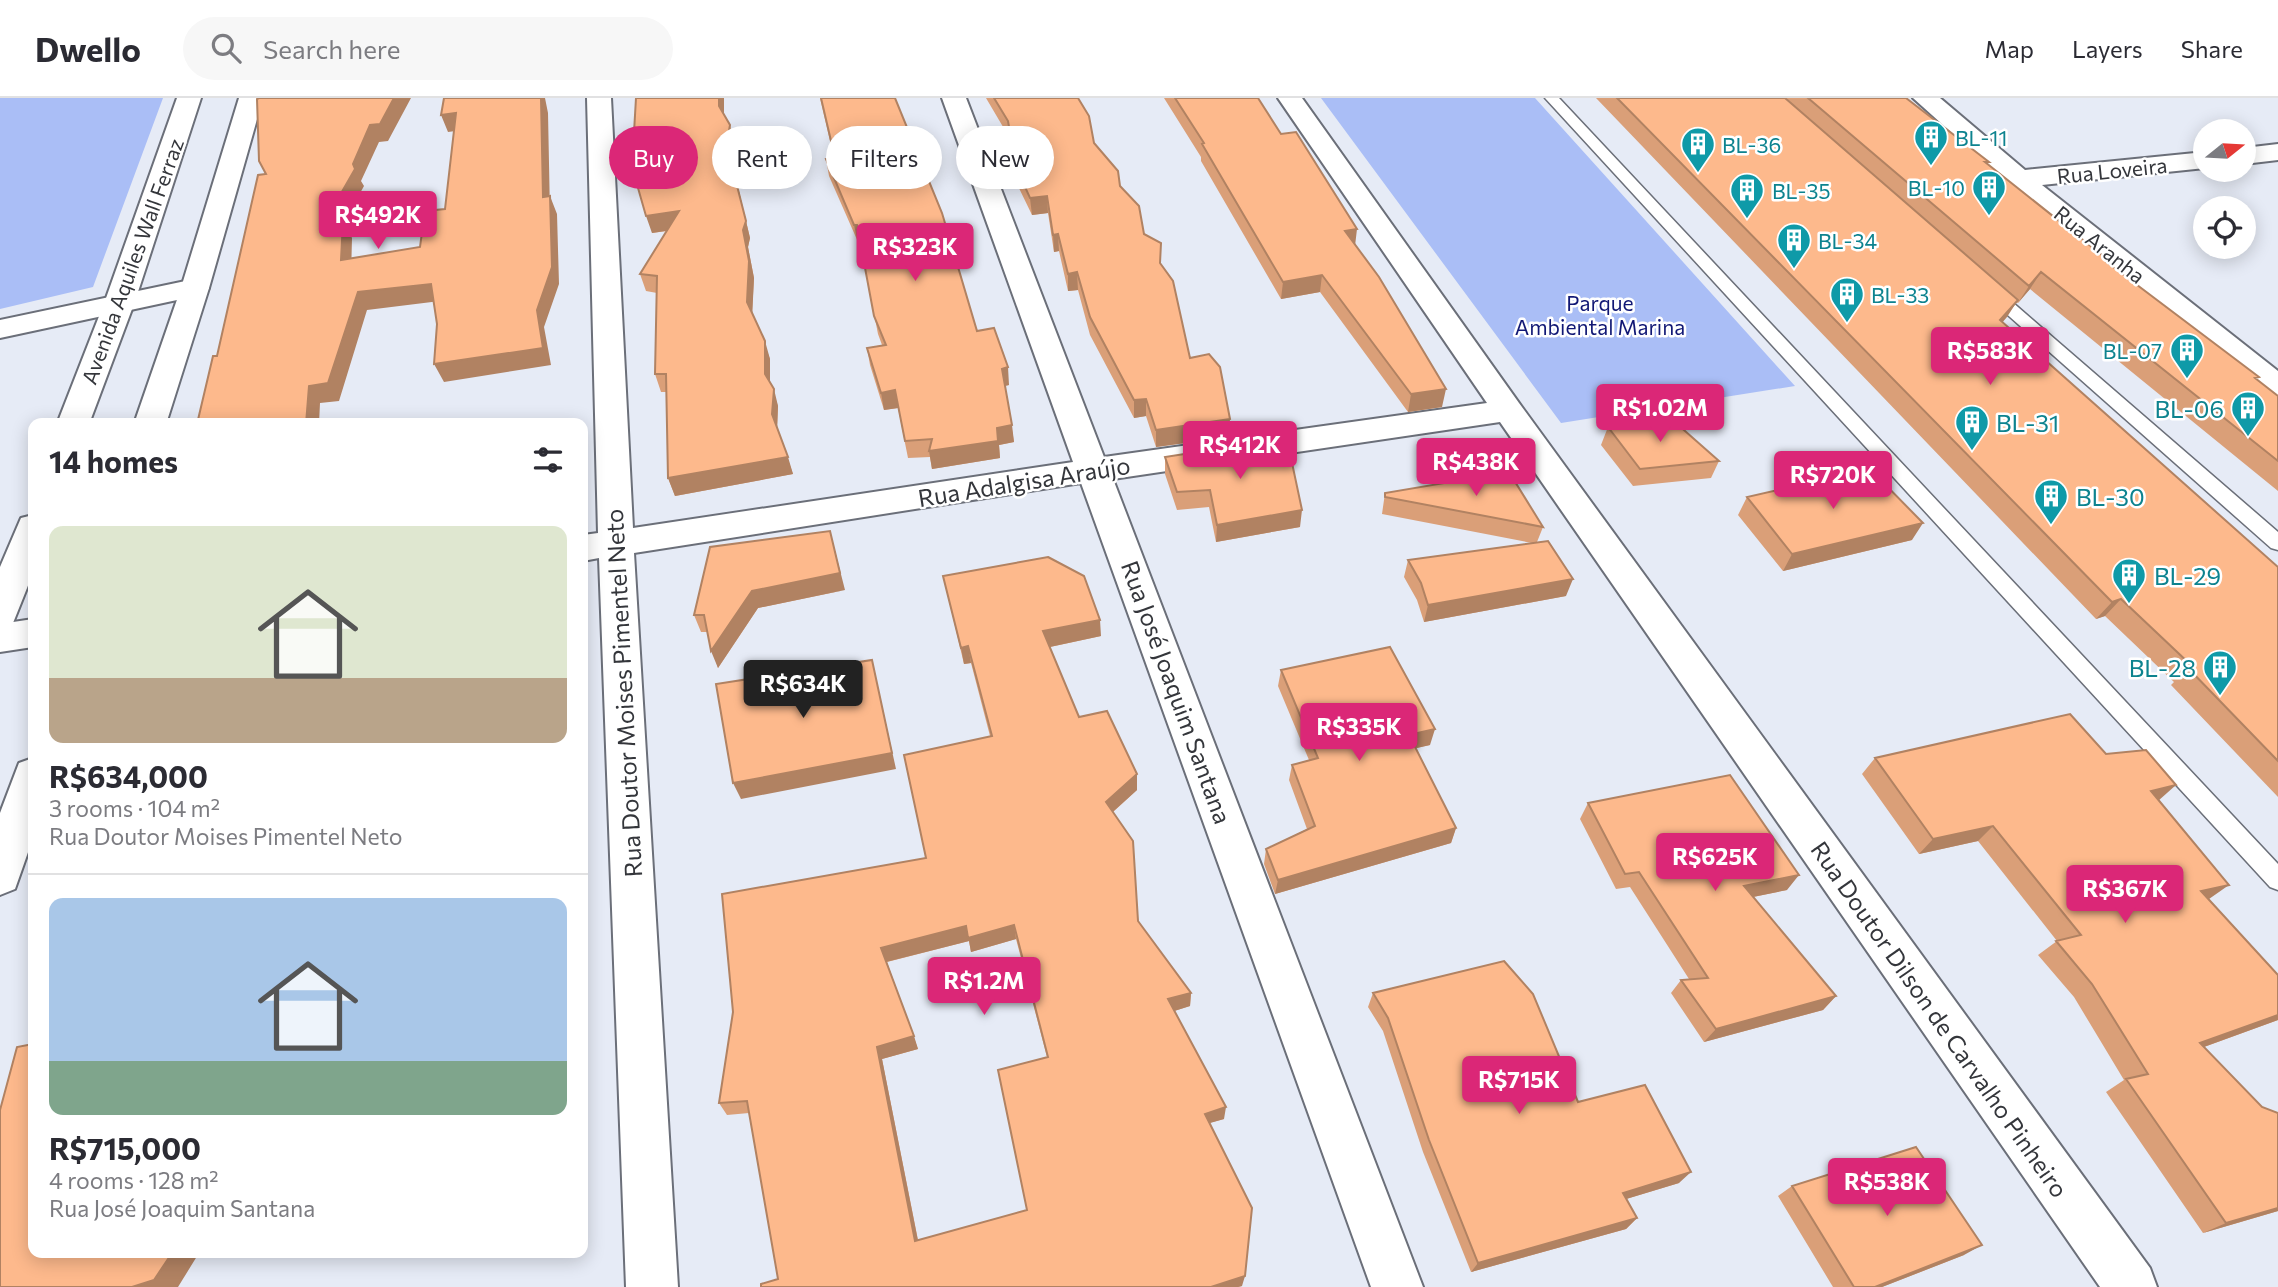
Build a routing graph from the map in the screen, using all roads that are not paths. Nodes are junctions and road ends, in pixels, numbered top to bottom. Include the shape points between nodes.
1 (189, 98) edge
2 (251, 98) edge
3 (599, 98) edge
4 (954, 98) edge
5 (1290, 98) edge
6 (1552, 98) edge
7 (1925, 98) edge
8 (2278, 152) edge
9 (2256, 155) edge
10 (2193, 161) edge
11 (2019, 179) junction
12 (1975, 278) edge
13 (195, 288) junction
14 (120, 301) junction
15 (0, 328) edge
16 (2278, 387) edge
17 (1507, 410) junction
18 (75, 418) edge
19 (152, 418) edge
20 (1094, 470) junction
21 (28, 540) edge
22 (2278, 543) edge
23 (599, 546) edge
24 (0, 613) edge
25 (28, 635) edge
26 (0, 638) edge
27 (28, 790) edge
28 (0, 876) edge
29 (2278, 880) edge
30 (652, 1287) edge
31 (1397, 1287) edge
32 (2131, 1287) edge

1 - 14 street, Avenida Aquiles Wall Ferraz
2 - 13 street
3 - 23 street, Rua Doutor Moises Pimentel Neto
4 - 20 street, Rua José Joaquim Santana
5 - 17 street, Rua Doutor Dilson de Carvalho Pinheiro
6 - 29 lane
7 - 11 street, Rua Aranha
8 - 9 street
10 - 11 street, Rua Loveira
11 - 16 street, Rua Aranha
12 - 22 lane
13 - 14 street
13 - 19 street
14 - 15 street
14 - 18 street, Avenida Aquiles Wall Ferraz
17 - 20 street, Rua Adalgisa Araújo
17 - 32 street, Rua Doutor Dilson de Carvalho Pinheiro
20 - 23 street, Rua Adalgisa Araújo
20 - 31 street, Rua José Joaquim Santana
21 - 24 street
23 - 30 street, Rua Doutor Moises Pimentel Neto
25 - 26 street
27 - 28 street

